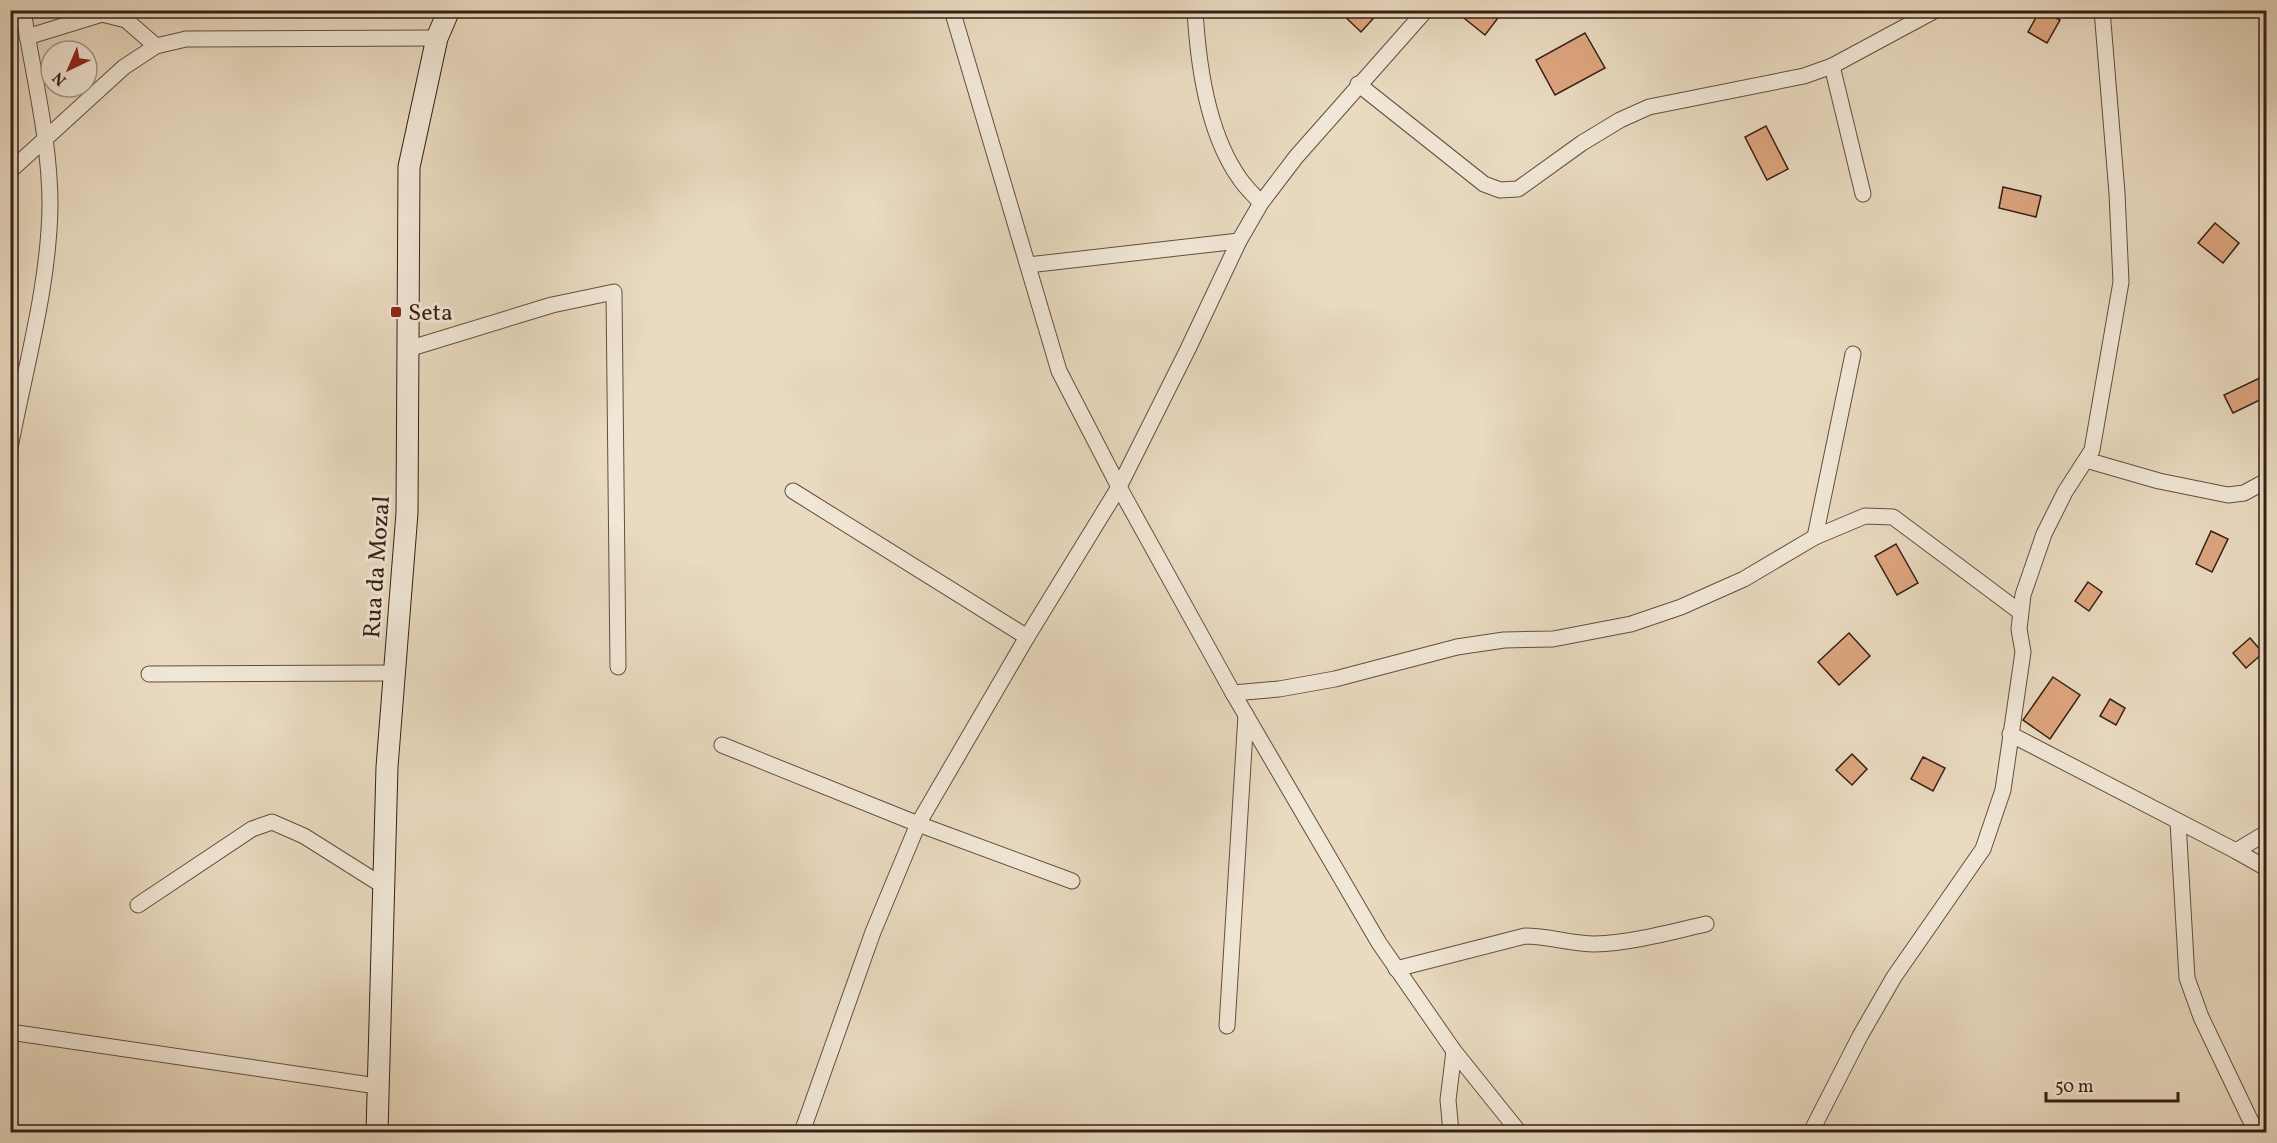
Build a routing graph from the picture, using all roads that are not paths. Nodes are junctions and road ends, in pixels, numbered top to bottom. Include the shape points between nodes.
1 (23, 10) edge
2 (449, 10) edge
3 (952, 10) edge
4 (1195, 10) edge
5 (1426, 10) edge
6 (1936, 10) edge
7 (2102, 10) edge
8 (27, 37) junction
9 (438, 38) junction
10 (156, 46) junction
11 (1832, 66) junction
12 (1358, 84) junction
13 (44, 141) junction
14 (10, 171) edge
15 (1863, 194) dead end
16 (1261, 203) junction
17 (1239, 241) junction
18 (1028, 264) junction
19 (408, 349) junction
20 (1853, 354) dead end
21 (10, 448) edge
22 (2086, 460) junction
23 (2266, 481) edge
24 (1119, 487) junction
25 (792, 491) dead end
26 (1815, 537) junction
27 (2020, 612) junction
28 (1027, 637) junction
29 (618, 667) dead end
30 (149, 674) dead end
31 (394, 674) junction
32 (1233, 693) junction
33 (1246, 715) junction
34 (2010, 734) junction
35 (722, 745) dead end
36 (2178, 822) junction
37 (918, 824) junction
38 (2266, 833) edge
39 (2236, 851) junction
40 (2266, 868) edge
41 (1072, 881) dead end
42 (385, 887) junction
43 (138, 905) dead end
44 (1706, 924) dead end
45 (1396, 969) junction
46 (1227, 1026) dead end
47 (10, 1032) edge
48 (1454, 1051) junction
49 (377, 1086) junction
50 (1448, 1130) edge
51 (377, 1132) edge
52 (802, 1132) edge
53 (1519, 1132) edge
54 (1811, 1132) edge
55 (2256, 1132) edge

1 - 8 street
2 - 9 main road, Rua da Mozal
3 - 18 street
4 - 16 street via 1211,112 1230,162
5 - 12 street
6 - 11 street
7 - 22 street via 2121,282 2092,450
8 - 10 street via 102,14 126,20
8 - 13 street
9 - 10 street via 186,39
9 - 19 main road, Rua da Mozal via 409,167
10 - 13 street via 124,67
11 - 12 street via 1771,84 1649,107 1582,142 1518,189 1500,190 1484,184
11 - 15 street
12 - 16 street
13 - 14 street
13 - 21 street via 50,204 44,276
16 - 17 street
17 - 18 street
17 - 24 street
18 - 24 street via 1059,371
19 - 29 street via 552,305 614,292
19 - 31 main road, Rua da Mozal via 407,513
20 - 26 street
22 - 23 street via 2158,481 2228,495 2244,493
22 - 27 street via 2044,534
24 - 28 street
24 - 32 street
25 - 28 street
26 - 27 street via 1866,516 1893,517
26 - 32 street via 1744,579 1681,608 1631,624 1553,639 1504,640 1457,647 1335,679
27 - 34 street via 2023,652
28 - 37 street
30 - 31 street
31 - 42 main road, Rua da Mozal via 387,767
32 - 33 street
33 - 45 street
33 - 46 street
34 - 36 street
34 - 54 street via 2003,790 1983,849 1894,977
35 - 37 street
36 - 39 street
36 - 55 street via 2187,978 2201,1017
37 - 41 street
37 - 52 street via 873,932
38 - 39 street
39 - 40 street
42 - 43 street via 304,836 272,822 252,829
42 - 49 main road, Rua da Mozal
44 - 45 street via 1594,944 1526,936
45 - 48 street
47 - 49 street
48 - 50 street
48 - 53 street
49 - 51 main road, Rua da Mozal

